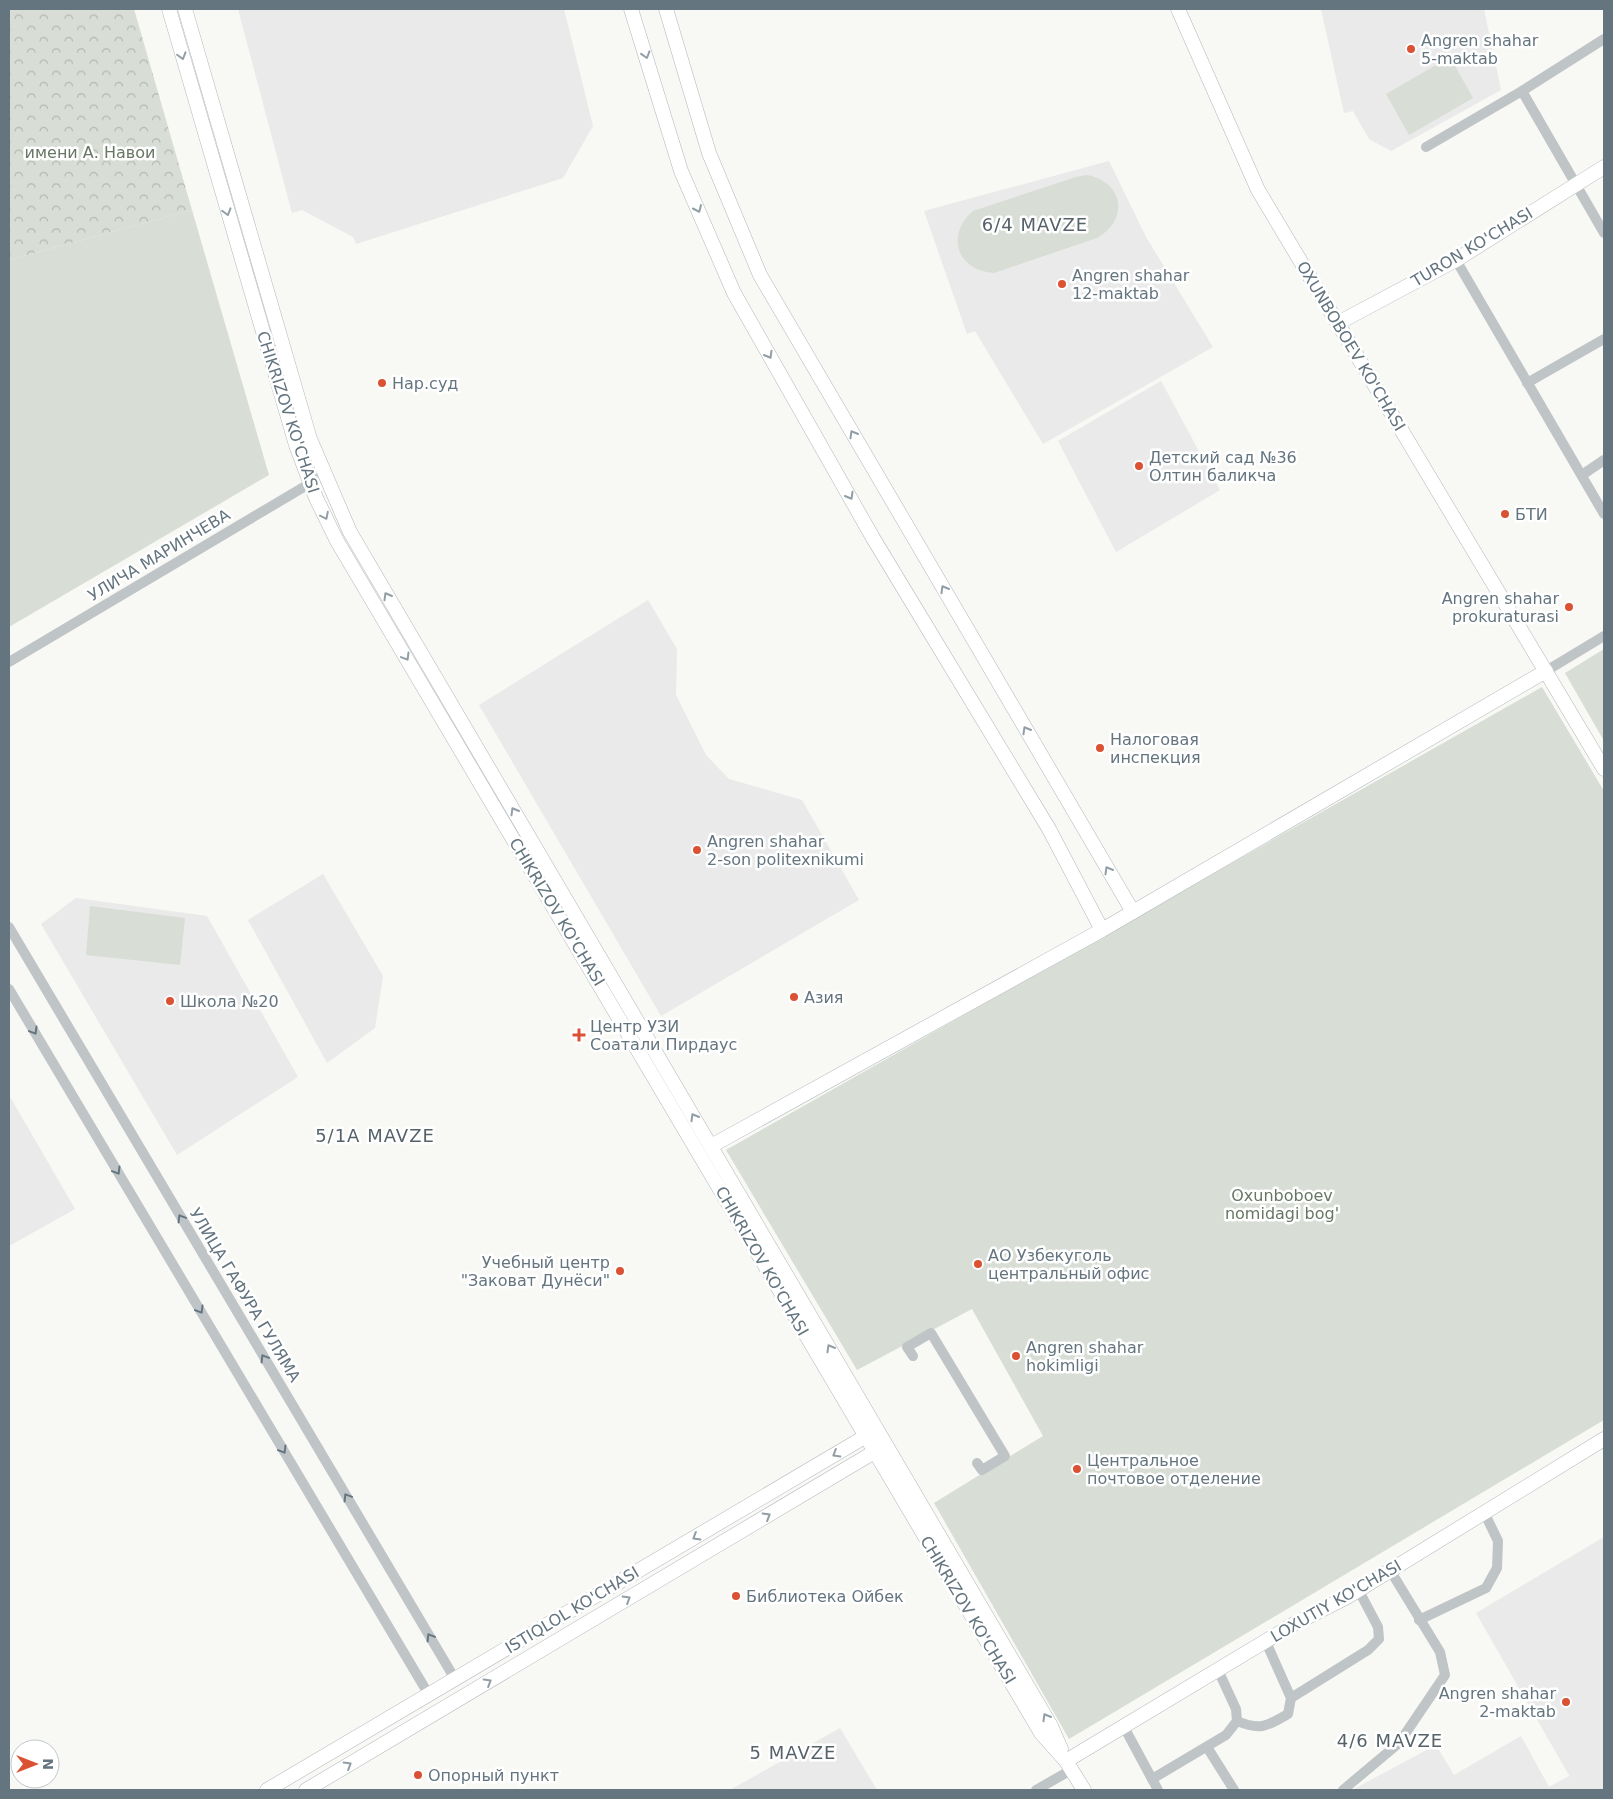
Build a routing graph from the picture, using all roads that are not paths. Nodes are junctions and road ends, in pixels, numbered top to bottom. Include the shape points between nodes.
1 (169, 9) edge
2 (185, 9) edge
3 (631, 9) edge
4 (666, 9) edge
5 (1178, 9) edge
6 (1604, 39) edge
7 (1522, 91) junction
8 (1426, 147) dead end
9 (1604, 167) edge
10 (1576, 184) junction
11 (1604, 233) edge
12 (1456, 260) junction
13 (1338, 323) junction
14 (1604, 339) edge
15 (1527, 383) junction
16 (1604, 460) edge
17 (324, 475) junction
18 (1582, 476) junction
19 (310, 483) junction
20 (1604, 514) edge
21 (1604, 636) edge
22 (9, 662) edge
23 (1546, 671) junction
24 (1604, 769) edge
25 (1133, 912) junction
26 (9, 927) edge
27 (1102, 930) junction
28 (9, 989) edge
29 (711, 1146) junction
30 (913, 1356) dead end
31 (854, 1390) junction
32 (842, 1397) junction
33 (872, 1433) junction
34 (1604, 1439) edge
35 (881, 1448) junction
36 (977, 1463) dead end
37 (1484, 1512) junction
38 (1390, 1570) junction
39 (1358, 1588) junction
40 (1419, 1620) junction
41 (1266, 1642) junction
42 (1218, 1670) junction
43 (455, 1679) junction
44 (429, 1695) junction
45 (1291, 1698) junction
46 (1237, 1721) junction
47 (382, 1723) junction
48 (1124, 1727) junction
49 (391, 1740) junction
50 (1207, 1746) junction
51 (1069, 1766) junction
52 (1152, 1780) junction
53 (267, 1790) edge
54 (306, 1790) edge
55 (1036, 1790) edge
56 (1084, 1790) edge
57 (1158, 1790) edge
58 (1234, 1790) edge
59 (1343, 1790) edge

1 -> 19 main road, CHIKRIZOV KO'CHASI via 296,445
2 - 17 main road, CHIKRIZOV KO'CHASI via 310,439
3 -> 27 main road via 681,171 734,293 873,538 1049,829
25 -> 4 main road via 760,275 709,153
5 - 13 main road, OXUNBOBOEV KO'CHASI via 1258,190
6 - 7 street
7 - 8 street
7 - 10 street
9 - 10 main road, TURON KO'CHASI
10 - 11 street
10 - 12 main road, TURON KO'CHASI
12 - 13 main road, TURON KO'CHASI
12 - 15 street
13 - 23 main road, OXUNBOBOEV KO'CHASI
14 - 15 street
15 - 18 street
16 - 18 street
17 - 19 street, УЛИЧА МАРИНЧЕВА
29 -> 17 main road, CHIKRIZOV KO'CHASI via 350,532
18 - 20 street
19 - 22 street, УЛИЧА МАРИНЧЕВА
19 -> 32 main road, CHIKRIZOV KO'CHASI via 337,541
21 - 23 street
23 - 24 main road, OXUNBOBOEV KO'CHASI
23 - 25 main road
25 - 27 main road
43 -> 26 street, УЛИЦА ГАФУРА ГУЛЯМА
27 - 29 main road
28 -> 44 street
31 -> 29 main road, CHIKRIZOV KO'CHASI
30 - 36 street via 907,1346 931,1333 1004,1456 982,1470
31 - 32 main road
31 - 33 main road, CHIKRIZOV KO'CHASI
32 - 33 main road, CHIKRIZOV KO'CHASI
33 - 35 main road, CHIKRIZOV KO'CHASI
33 -> 43 main road, ISTIQLOL KO'CHASI
34 - 37 main road, LOXUTIY KO'CHASI
49 -> 35 main road, ISTIQLOL KO'CHASI
35 - 51 main road, CHIKRIZOV KO'CHASI via 1041,1732
37 - 38 main road, LOXUTIY KO'CHASI
37 - 40 street via 1498,1541 1497,1568 1486,1588
38 - 39 main road, LOXUTIY KO'CHASI
38 - 40 street
39 - 41 main road, LOXUTIY KO'CHASI
39 - 45 street via 1378,1627 1379,1640
40 - 59 street via 1440,1652 1445,1675 1400,1743
41 - 42 main road, LOXUTIY KO'CHASI
41 - 45 street
42 - 46 street via 1236,1709
42 - 48 main road, LOXUTIY KO'CHASI
43 - 44 main road, ISTIQLOL KO'CHASI
44 - 47 main road, ISTIQLOL KO'CHASI
45 - 46 street via 1288,1714 1272,1724 1253,1728
46 - 50 street via 1226,1735
47 - 49 main road
47 - 53 main road, ISTIQLOL KO'CHASI
48 - 51 main road, LOXUTIY KO'CHASI
48 - 52 street
54 -> 49 main road, ISTIQLOL KO'CHASI
50 - 52 street
50 - 58 street
51 - 55 street
51 - 56 main road, CHIKRIZOV KO'CHASI
52 - 57 street

